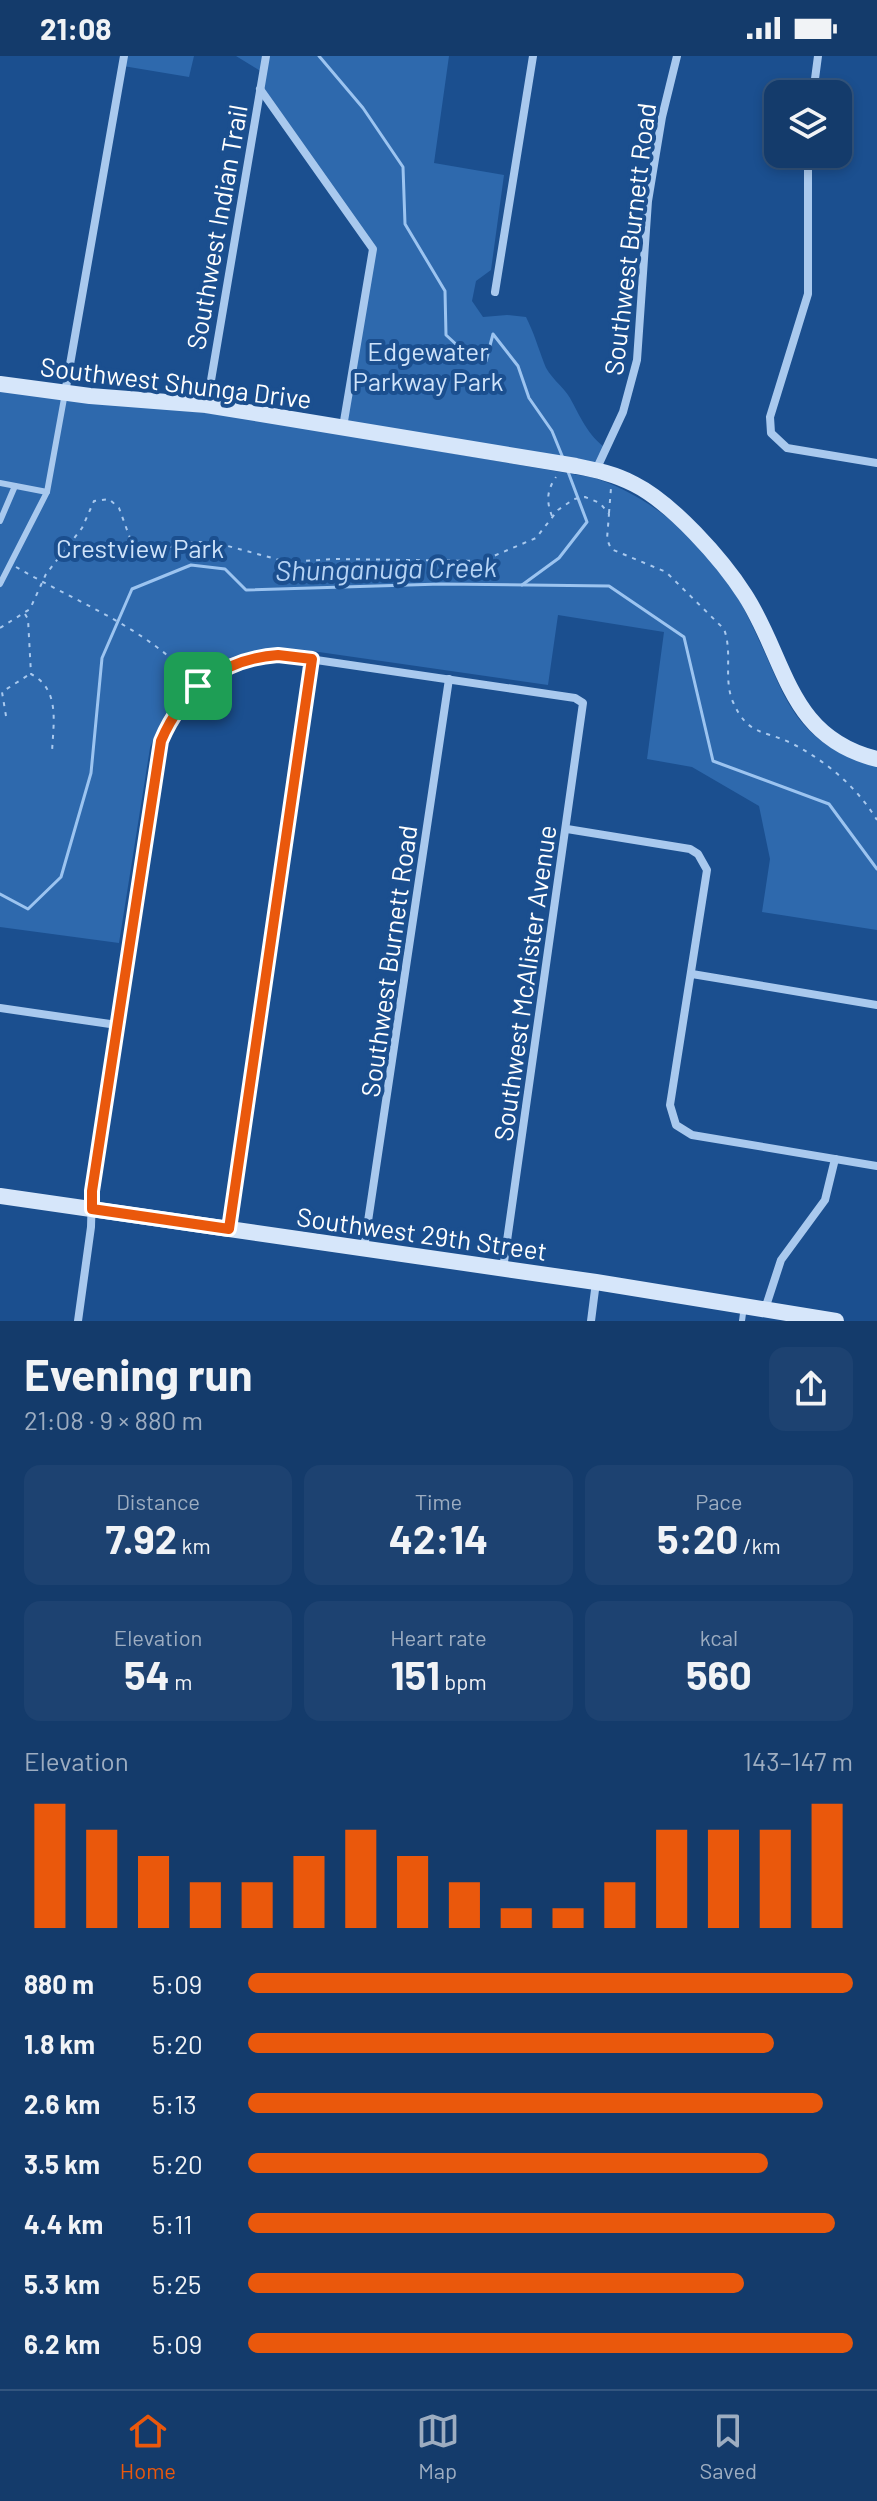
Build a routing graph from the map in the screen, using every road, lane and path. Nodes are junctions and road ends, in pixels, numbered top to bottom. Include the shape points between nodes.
1 (124, 56) edge
2 (266, 56) edge
3 (533, 56) edge
4 (677, 56) edge
5 (818, 56) edge
6 (815, 80) edge
7 (260, 89) junction
8 (808, 168) edge
9 (495, 292) dead end
10 (0, 384) edge
11 (65, 393) junction
12 (206, 405) junction
13 (343, 427) junction
14 (877, 463) edge
15 (596, 470) junction
16 (565, 476) dead end
17 (0, 483) edge
18 (15, 486) junction
19 (610, 486) dead end
20 (47, 492) junction
21 (609, 514) junction
22 (553, 518) junction
23 (0, 521) edge
24 (12, 565) junction
25 (42, 582) junction
26 (0, 584) edge
27 (25, 613) junction
28 (0, 628) edge
29 (312, 659) junction
30 (31, 674) junction
31 (449, 679) junction
32 (198, 686) junction
33 (6, 716) dead end
34 (52, 753) dead end
35 (877, 759) edge
36 (877, 820) edge
37 (567, 829) junction
38 (692, 974) junction
39 (877, 1005) edge
40 (0, 1008) edge
41 (117, 1025) junction
42 (835, 1159) junction
43 (877, 1166) edge
44 (0, 1196) edge
45 (92, 1209) junction
46 (229, 1229) junction
47 (364, 1248) junction
48 (503, 1269) junction
49 (596, 1282) junction
50 (765, 1309) junction
51 (743, 1314) edge
52 (78, 1321) edge
53 (591, 1321) edge
54 (836, 1321) edge

1 - 11 street
2 - 7 street, Southwest Indian Trail
3 - 9 street
4 - 15 street, Southwest Burnett Road via 645,228 637,360 623,412
5 - 6 street
7 - 12 street, Southwest Indian Trail
7 - 13 street via 373,249
8 - 14 street via 808,294 770,417 771,433 787,448
10 - 11 street, Southwest Shunga Drive
11 - 12 street, Southwest Shunga Drive
11 - 20 lane
12 - 13 street, Southwest Shunga Drive
13 - 15 street, Southwest Shunga Drive
15 - 35 street, Southwest Shunga Drive via 643,489 706,547 746,597 805,714 834,740
16 - 22 path via 557,476 549,487
17 - 18 lane
18 - 20 lane
18 - 23 lane
19 - 21 path
20 - 24 lane
21 - 22 path via 585,497 574,499
21 - 36 path via 611,549 666,572 724,629 733,702 757,733 789,742 844,777
22 - 25 path via 536,538 482,561 287,562 213,542 134,549 119,508 109,499 94,501 82,528
24 - 25 path
24 - 26 lane
25 - 27 path
25 - 32 path via 135,634 179,665
27 - 28 path
27 - 30 path
29 - 31 street
29 - 32 street via 255,658 223,669
29 - 46 street
30 - 33 path via 2,692
30 - 34 path via 49,689
31 - 37 street, Southwest McAlister Avenue via 583,703
31 - 47 street, Southwest Burnett Road
32 - 41 street via 173,715 157,755
37 - 38 street via 690,849 704,861
37 - 48 street, Southwest McAlister Avenue
38 - 39 street
38 - 42 street via 670,1105 676,1125 692,1135
40 - 41 street
41 - 45 street
42 - 43 street
42 - 50 street via 825,1200 781,1260
44 - 45 street, Southwest 29th Street
45 - 46 street, Southwest 29th Street
45 - 52 street
46 - 47 street, Southwest 29th Street
47 - 48 street, Southwest 29th Street
48 - 49 street, Southwest 29th Street
49 - 51 street, Southwest 29th Street
49 - 53 street
50 - 51 street, Southwest 29th Street
50 - 54 street, Southwest 29th Street

